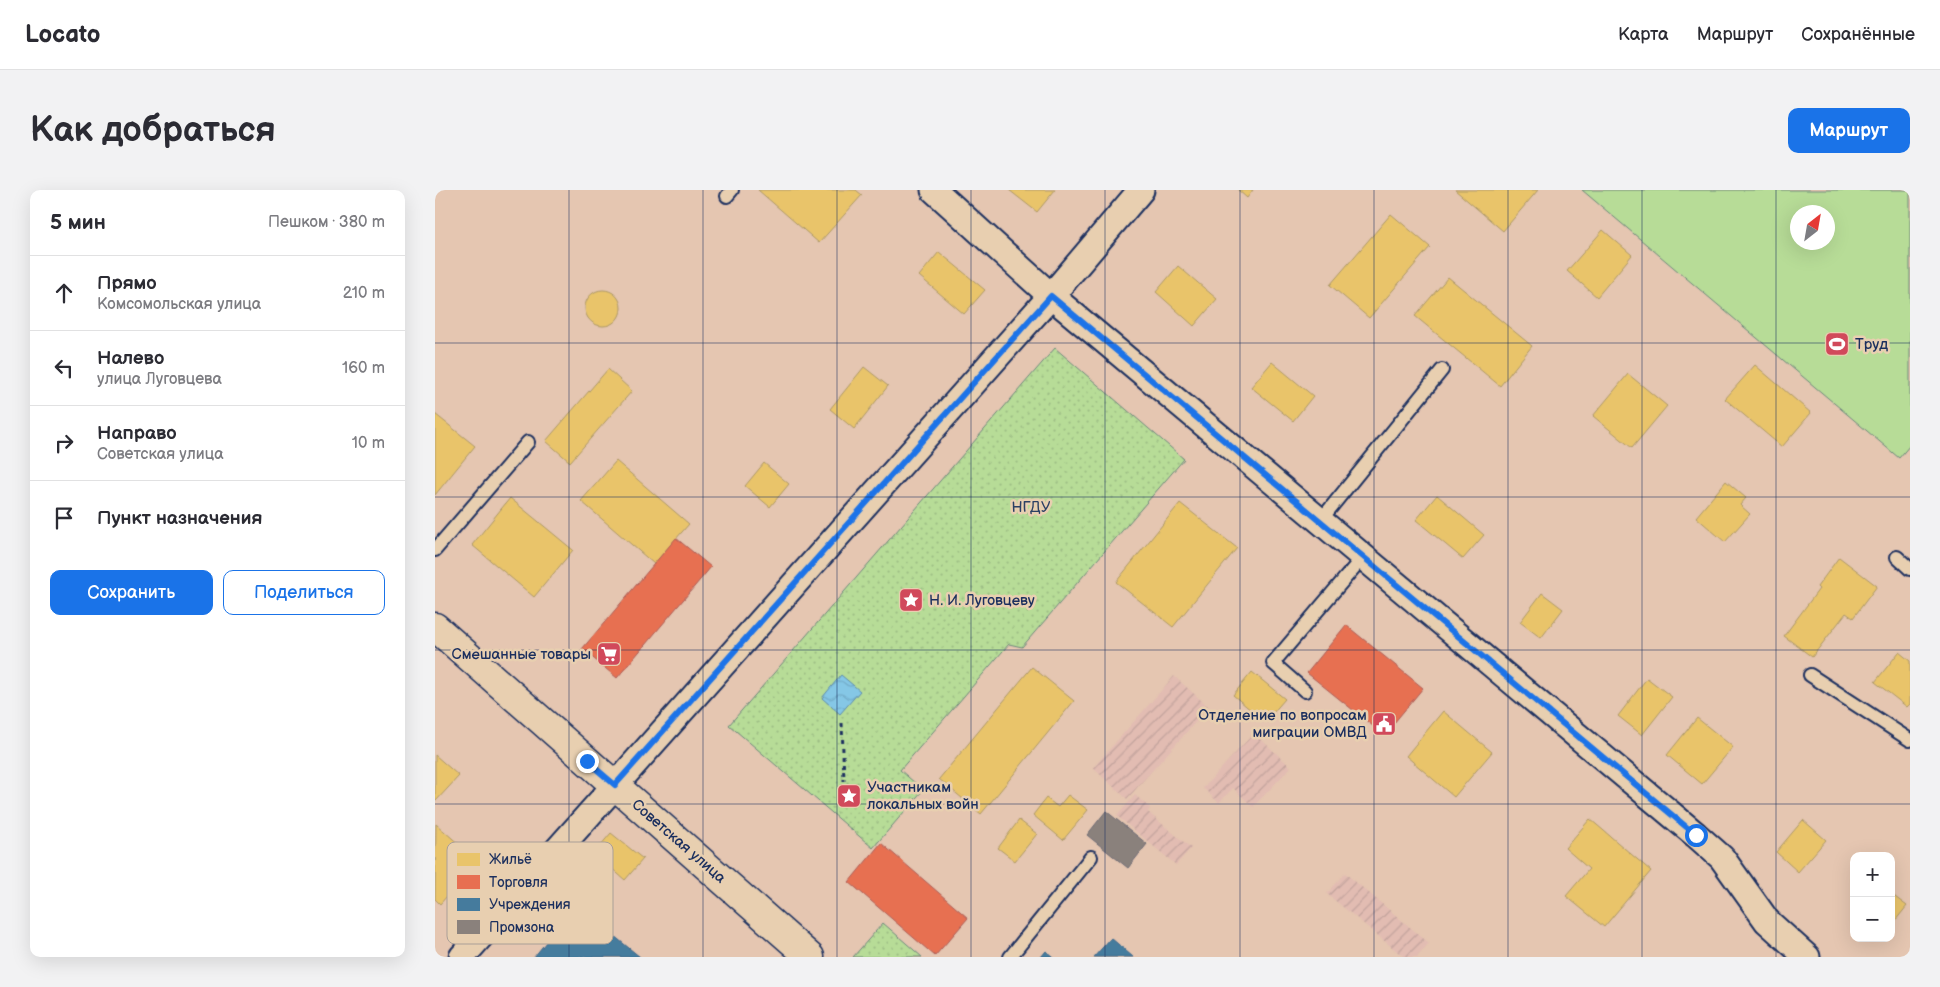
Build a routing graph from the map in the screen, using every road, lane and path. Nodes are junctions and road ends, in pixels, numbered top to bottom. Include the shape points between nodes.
1 (934, 190) edge
2 (1141, 190) edge
3 (1051, 296) junction
4 (1442, 370) dead end
5 (528, 442) dead end
6 (1319, 520) junction
7 (435, 550) edge
8 (1363, 557) junction
9 (1897, 557) dead end
10 (1910, 569) edge
11 (435, 628) edge
12 (1810, 675) dead end
13 (1305, 691) dead end
14 (842, 723) dead end
15 (1910, 740) edge
16 (844, 781) dead end
17 (615, 785) junction
18 (564, 842) edge
19 (1091, 857) dead end
20 (474, 944) edge
21 (1802, 955) edge
22 (462, 957) edge
23 (810, 957) edge
24 (1010, 957) edge

1 - 3 street
2 - 3 street
3 - 6 street
3 - 17 street
4 - 6 lane
5 - 7 lane
6 - 8 street
8 - 13 lane via 1273,663
8 - 21 street via 1722,858 1767,921
9 - 10 lane
11 - 17 street, Советская улица
12 - 15 lane
14 - 16 path
17 - 18 street
17 - 23 street, Советская улица
19 - 24 lane
20 - 22 street

